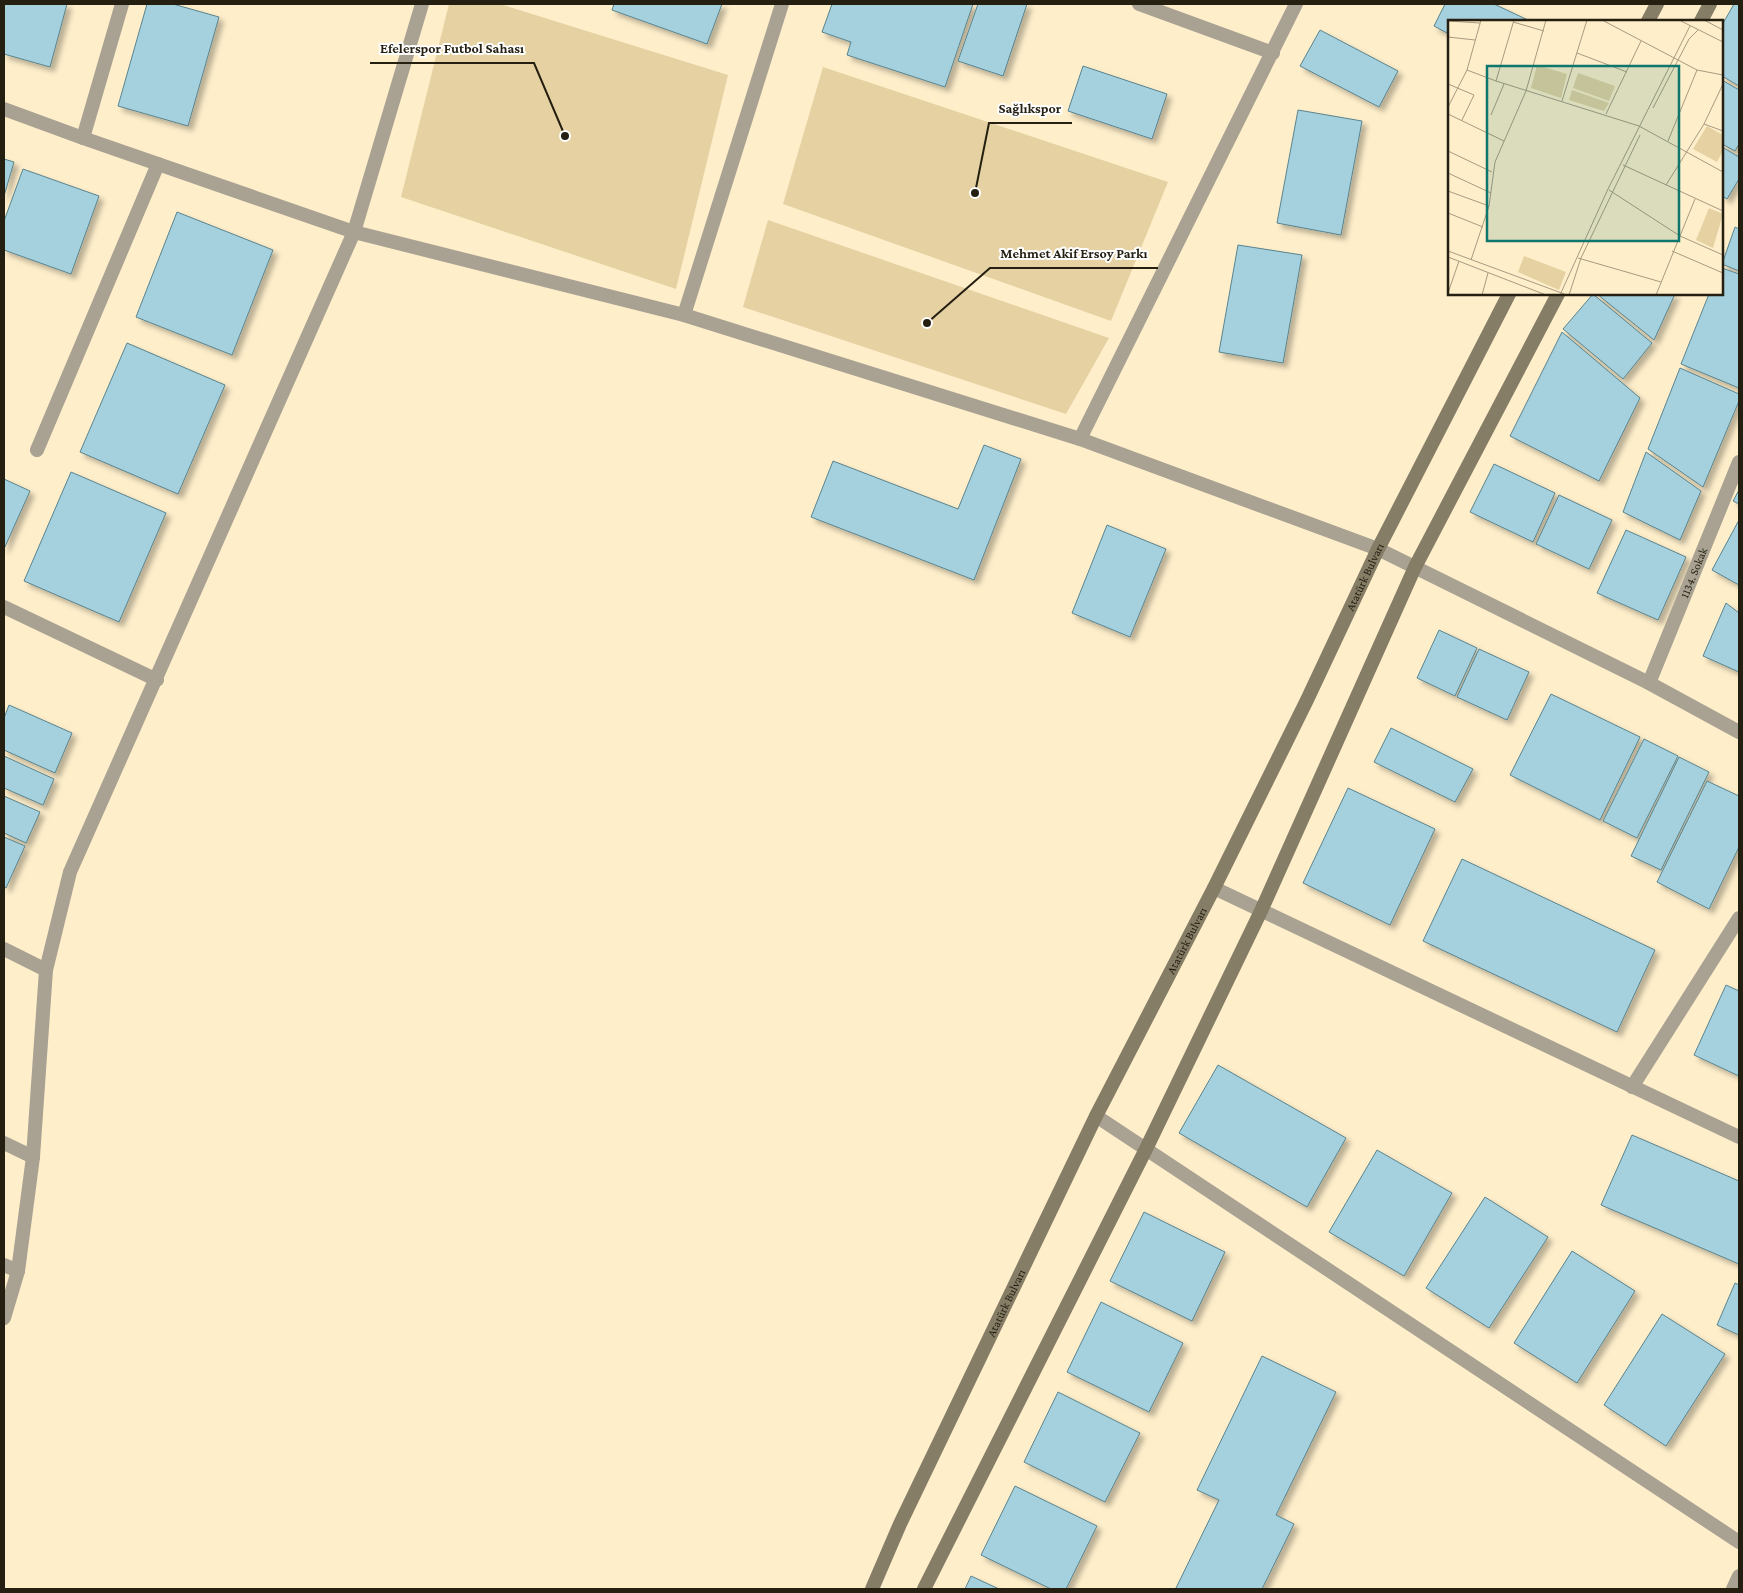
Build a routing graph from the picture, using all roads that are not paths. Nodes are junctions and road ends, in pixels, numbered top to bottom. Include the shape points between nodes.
1 (122, 4) edge
2 (422, 4) edge
3 (782, 4) edge
4 (1139, 4) edge
5 (1296, 4) edge
6 (1657, 4) edge
7 (1710, 4) edge
8 (1649, 20) edge
9 (1702, 20) edge
10 (1273, 53) junction
11 (4, 109) edge
12 (83, 138) junction
13 (158, 164) junction
14 (354, 232) junction
15 (1508, 295) edge
16 (1557, 295) edge
17 (684, 315) junction
18 (1080, 438) junction
19 (37, 450) dead end
20 (1739, 462) edge
21 (1378, 548) junction
22 (1415, 567) junction
23 (4, 607) edge
24 (157, 680) junction
25 (1649, 683) junction
26 (1739, 732) edge
27 (1214, 888) junction
28 (1261, 911) junction
29 (1739, 918) edge
30 (4, 949) edge
31 (46, 970) junction
32 (1632, 1087) junction
33 (1096, 1116) junction
34 (1739, 1137) edge
35 (4, 1143) edge
36 (1146, 1149) junction
37 (33, 1157) junction
38 (4, 1266) edge
39 (18, 1271) junction
40 (4, 1318) edge
41 (1739, 1542) edge
42 (1739, 1576) edge
43 (872, 1589) edge
44 (924, 1589) edge
45 (1732, 1589) edge

1 - 12 street
2 - 14 street
3 - 17 street
4 - 10 street
5 - 10 street
6 - 8 main road
7 - 9 main road
10 - 18 street
11 - 12 street
12 - 13 street
13 - 14 street
13 - 19 street
14 - 17 street
14 - 24 street
15 - 21 main road, Atatürk Bulvarı
16 - 22 main road
17 - 18 street
18 - 21 street
20 - 25 street, 1134. Sokak
21 - 22 street
21 - 27 main road, Atatürk Bulvarı
22 - 25 street
22 - 28 main road
23 - 24 street
24 - 31 street via 70,872
25 - 26 street
27 - 28 street
27 - 33 main road, Atatürk Bulvarı
28 - 32 street
28 - 36 main road
29 - 32 street
30 - 31 street
31 - 37 street
32 - 34 street
33 - 36 street
33 - 43 main road, Atatürk Bulvarı via 900,1524
35 - 37 street
36 - 41 street
36 - 44 main road
37 - 39 street
38 - 39 street
39 - 40 street
42 - 45 street

